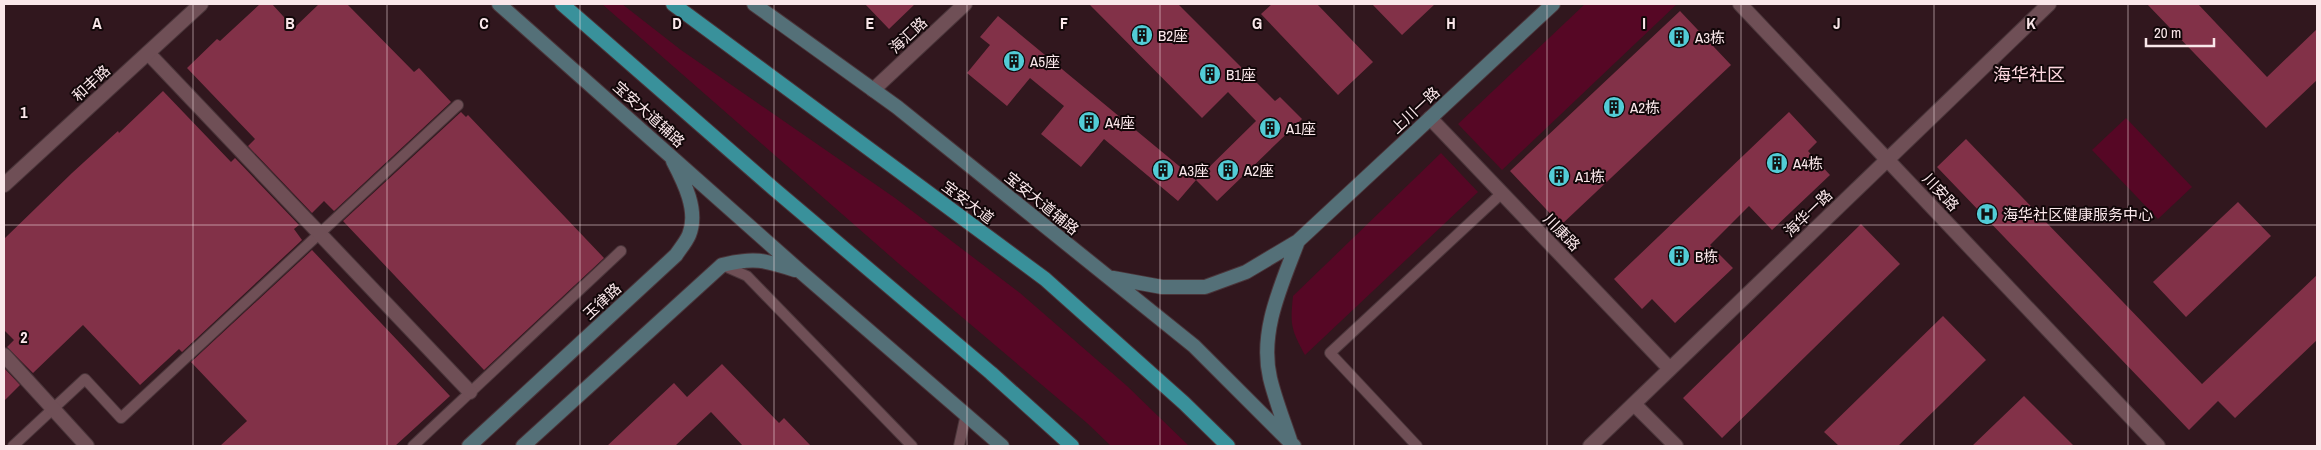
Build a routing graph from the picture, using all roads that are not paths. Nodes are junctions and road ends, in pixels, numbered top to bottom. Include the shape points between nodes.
1 (201, 4) edge
2 (499, 4) edge
3 (562, 4) edge
4 (673, 4) edge
5 (754, 4) edge
6 (965, 4) edge
7 (1553, 4) edge
8 (1740, 4) edge
9 (2049, 4) edge
10 (148, 53) junction
11 (873, 90) junction
12 (458, 104) dead end
13 (1430, 118) junction
14 (669, 154) junction
15 (1887, 159) junction
16 (4, 185) edge
17 (1502, 194) junction
18 (319, 234) junction
19 (1298, 241) junction
20 (621, 251) dead end
21 (722, 265) junction
22 (801, 272) junction
23 (1110, 278) junction
24 (4, 355) edge
25 (1670, 369) junction
26 (470, 392) junction
27 (1634, 404) junction
28 (53, 409) junction
29 (966, 414) junction
30 (1293, 444) edge
31 (13, 446) edge
32 (87, 446) edge
33 (413, 446) edge
34 (469, 446) edge
35 (523, 446) edge
36 (912, 446) edge
37 (959, 446) edge
38 (1002, 446) edge
39 (1072, 446) edge
40 (1228, 446) edge
41 (1417, 446) edge
42 (1590, 446) edge
43 (1676, 446) edge
44 (2158, 446) edge

1 - 10 street, 和丰路
2 - 14 main road, 宝安大道辅路
3 - 39 main road
4 - 40 main road, 宝安大道 via 1045,279
5 - 11 main road, 宝安大道辅路
6 - 11 street, 海汇路
7 - 13 main road, 上川一路
8 - 15 street, 川安路
9 - 15 street, 海华一路
10 - 16 street, 和丰路
10 - 18 street
11 - 23 main road, 宝安大道辅路
12 - 18 lane
13 - 17 street, 川康路
13 - 19 main road, 上川一路
14 - 22 main road, 宝安大道辅路
14 - 34 main road, 玉律路 via 689,192 691,214 689,234 676,255
15 - 25 street, 海华一路
15 - 44 street, 川安路
17 - 25 street, 川康路
17 - 41 lane via 1330,353
18 - 26 street
18 - 28 lane via 121,418 85,379
19 - 23 main road, 上川一路 via 1246,272 1205,287 1162,287
19 - 30 main road, 上川一路 via 1274,307 1268,342 1270,376
20 - 26 lane
21 - 22 main road via 746,259 765,260
21 - 35 main road
21 - 36 lane via 747,276
22 - 29 main road, 宝安大道辅路
23 - 30 main road, 宝安大道辅路 via 1194,346
24 - 28 street
25 - 27 street, 海华一路
26 - 33 lane
27 - 42 street, 海华一路
27 - 43 street
28 - 31 lane
28 - 32 street
29 - 37 lane
29 - 38 main road, 宝安大道辅路

